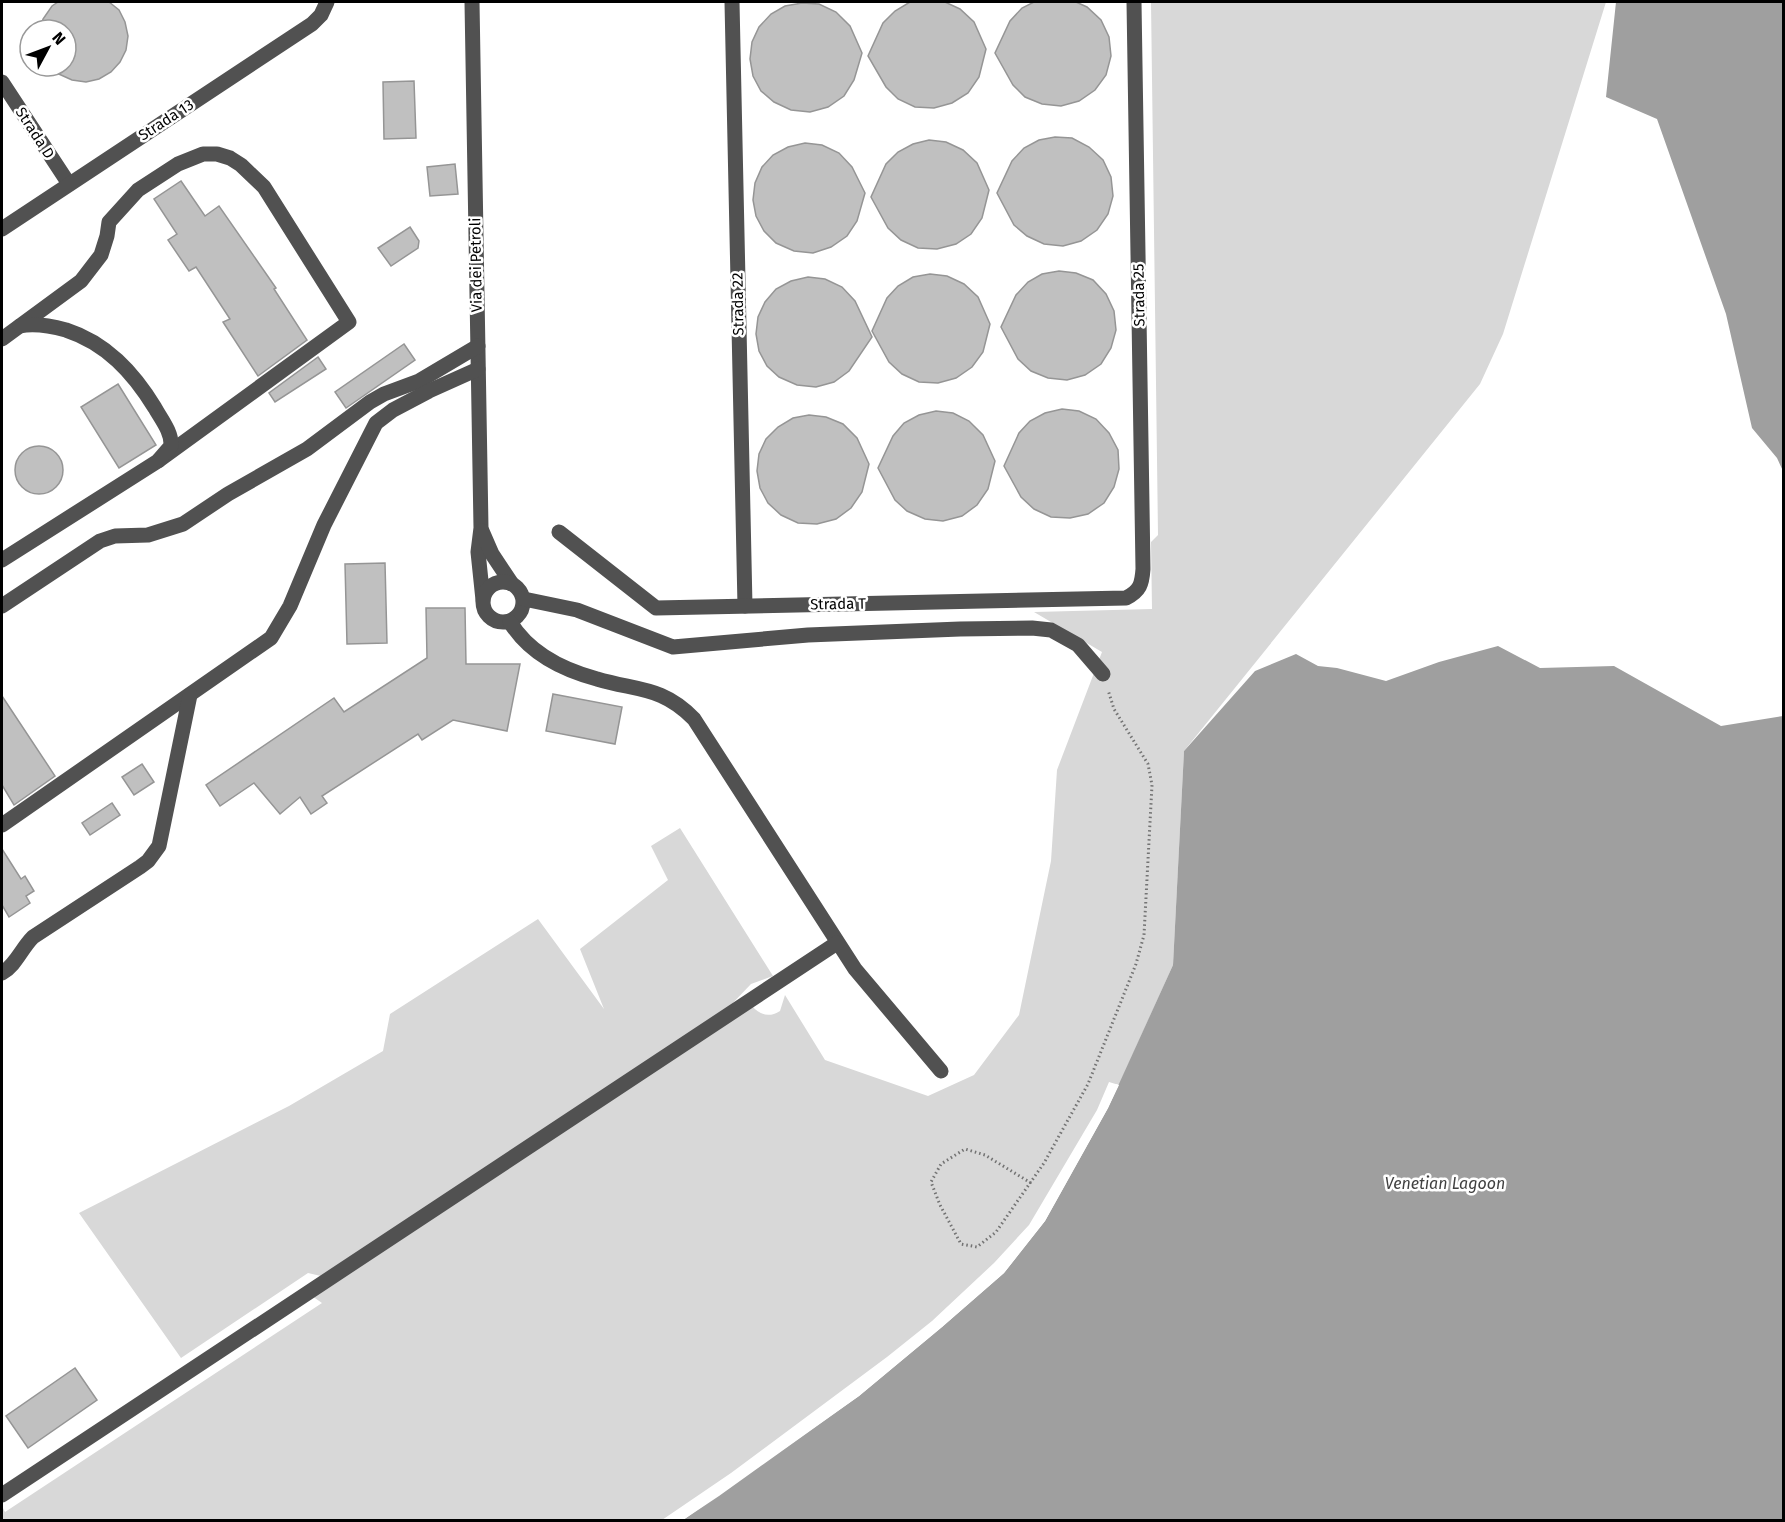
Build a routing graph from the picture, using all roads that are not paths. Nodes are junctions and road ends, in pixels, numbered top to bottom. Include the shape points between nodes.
1 (472, 2) edge
2 (732, 2) edge
3 (1134, 2) edge
4 (327, 4) edge
5 (2, 82) edge
6 (69, 184) junction
7 (2, 229) edge
8 (20, 326) junction
9 (2, 339) edge
10 (478, 346) junction
11 (478, 369) junction
12 (158, 461) junction
13 (481, 528) junction
14 (559, 532) dead end
15 (2, 560) edge
16 (512, 584) junction
17 (1140, 588) joint
18 (524, 599) junction
19 (483, 600) junction
20 (2, 606) edge
21 (745, 606) junction
22 (510, 622) junction
23 (1103, 674) road end
24 (190, 695) junction
25 (2, 825) edge
26 (837, 943) junction
27 (2, 973) edge
28 (941, 1071) dead end
29 (2, 1495) edge

1 - 10 street, Via dei Petroli
2 - 21 street, Strada 22
3 - 17 street, Strada 25 via 1143,569
4 - 6 street, Strada 13 via 312,24
5 - 6 street, Strada D
6 - 7 street, Strada 13
8 - 9 street
8 - 12 street via 48,326 80,335 120,362 152,404 172,440
8 - 12 street via 81,281 101,255 109,222 138,190 178,164 203,154 217,154 236,161 254,177 349,322
10 - 11 street, Via dei Petroli
10 - 20 street via 419,381 380,397 307,449 183,524 148,535 100,541
11 - 13 street, Via dei Petroli
11 - 24 street via 393,410 376,423 324,525 277,631 262,646
12 - 15 street
13 - 16 street, Via dei Petroli
13 - 19 street, Via dei Petroli via 477,552
14 - 21 street, Strada T via 656,608
16 - 18 street
16 - 19 street via 494,584
17 - 21 street, Strada T via 1126,598
18 - 22 street via 521,613
18 - 23 street via 577,610 673,646 808,635 1051,630 1078,645
19 - 22 street via 490,618
22 - 26 street via 522,639 548,659 598,680 656,692 687,711 701,727
24 - 25 street
24 - 27 street via 154,855 33,937 14,965
26 - 28 street
26 - 29 street

